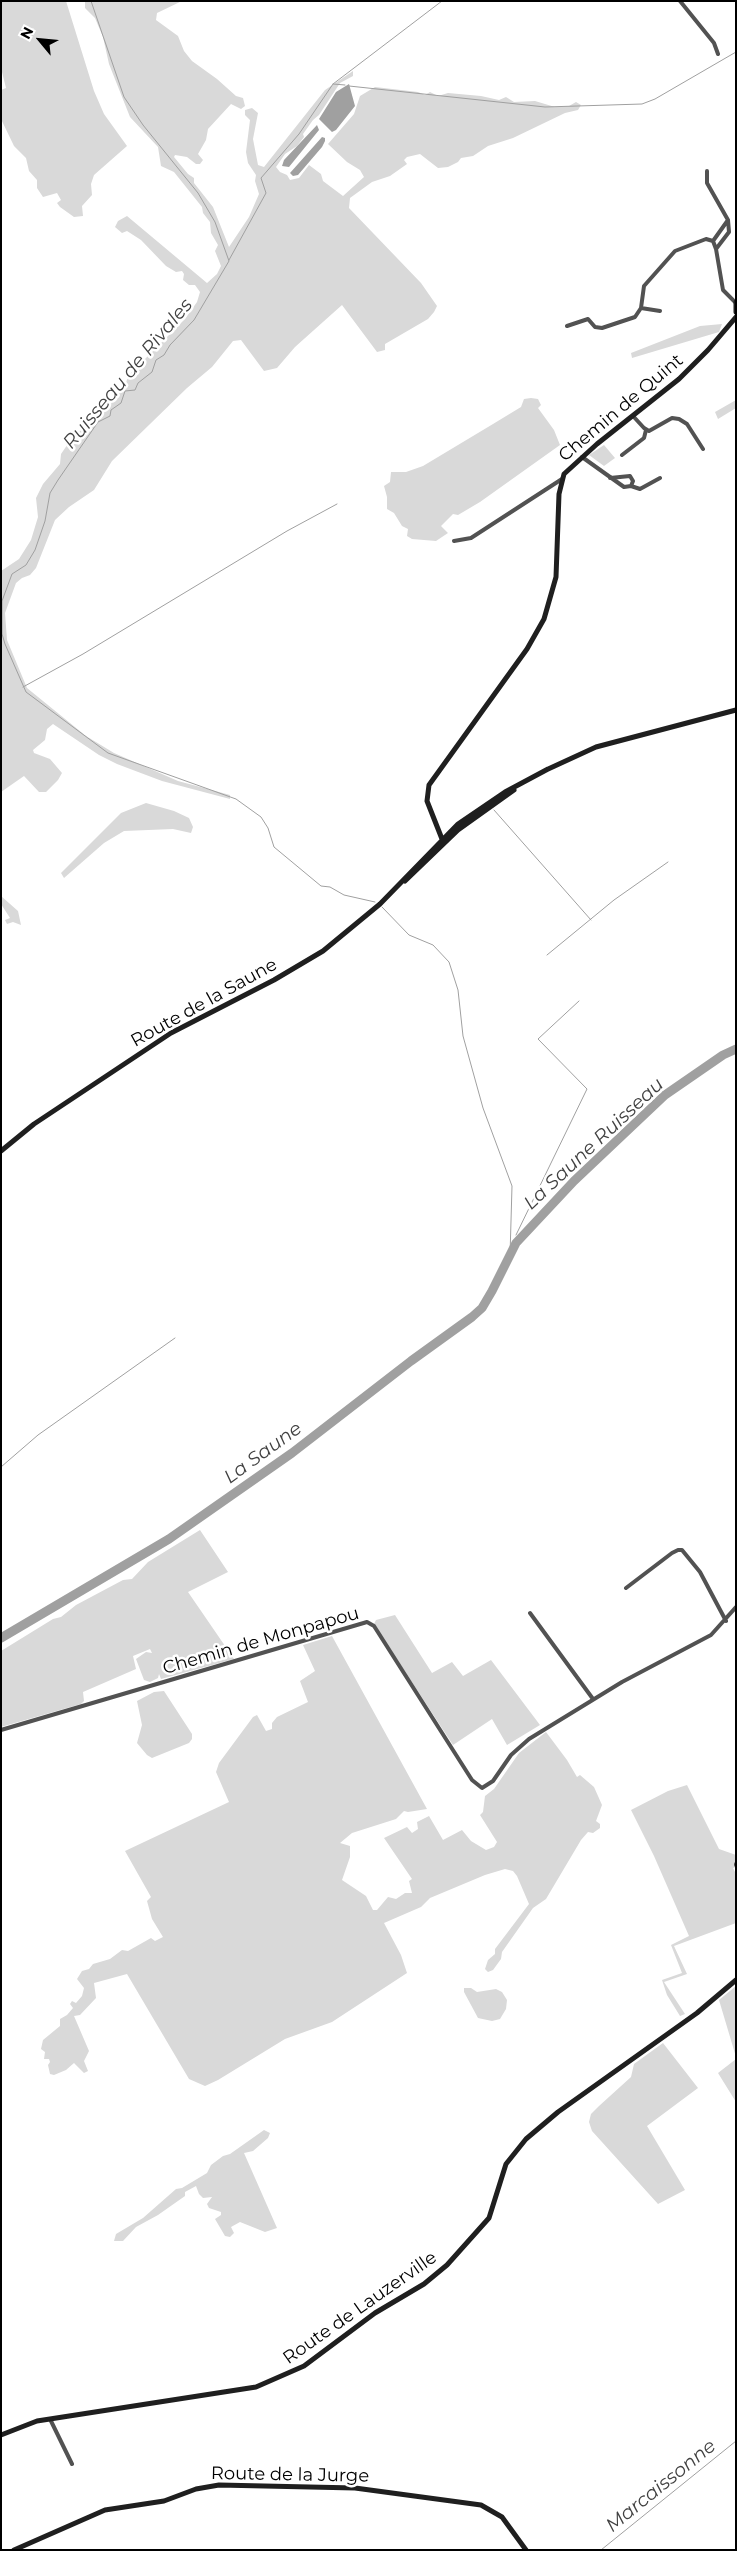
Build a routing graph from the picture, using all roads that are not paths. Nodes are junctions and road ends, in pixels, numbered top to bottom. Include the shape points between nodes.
1 (680, 1) edge
2 (718, 54) dead end
3 (706, 171) dead end
4 (728, 220) junction
5 (712, 241) junction
6 (716, 249) junction
7 (736, 302) edge
8 (641, 308) junction
9 (660, 311) dead end
10 (736, 312) edge
11 (736, 316) edge
12 (567, 326) dead end
13 (633, 416) junction
14 (646, 430) junction
15 (703, 448) dead end
16 (622, 454) dead end
17 (582, 457) junction
18 (610, 478) junction
19 (660, 478) dead end
20 (562, 479) junction
21 (631, 486) junction
22 (454, 540) dead end
23 (736, 710) edge
24 (548, 769) junction
25 (436, 825) junction
26 (448, 833) junction
27 (444, 840) junction
28 (1, 1151) edge
29 (626, 1588) dead end
30 (736, 1607) edge
31 (530, 1613) dead end
32 (726, 1621) junction
33 (593, 1699) junction
34 (1, 1730) edge
35 (736, 1980) edge
36 (50, 2419) junction
37 (1, 2435) edge
38 (72, 2464) dead end
39 (23, 2548) edge
40 (14, 2550) edge
41 (526, 2550) edge

1 - 2 street via 714,43
3 - 4 street via 708,183
4 - 5 street
4 - 6 street via 729,232
5 - 6 street
5 - 8 street via 703,239 675,251 644,286
6 - 7 street via 723,290
7 - 10 street
8 - 9 street
8 - 12 street via 635,317 606,328 595,327 588,319
11 - 13 street, Chemin de Quint via 688,371
13 - 14 street
13 - 17 street, Chemin de Quint
14 - 15 street via 679,418
14 - 16 street via 644,438
17 - 18 street
17 - 20 street, Chemin de Quint
18 - 21 street via 624,487
18 - 21 street via 630,476 633,480
19 - 21 street via 640,490
20 - 22 street via 471,538
20 - 25 street, Chemin de Quint via 558,504 557,568 548,607 527,649 431,781 427,801
23 - 24 street, Route de la Saune via 596,747
24 - 26 street, Route de la Saune via 488,803
24 - 27 street, Route de la Saune
25 - 26 street
25 - 27 street, Chemin de Quint
26 - 27 street
27 - 28 street, Route de la Saune via 363,919 323,951 165,1037 34,1124
29 - 32 street via 672,1553 682,1550 700,1572
30 - 32 street, Chemin de Monpapou
31 - 33 street
32 - 33 street, Chemin de Monpapou via 696,1644
33 - 34 street, Chemin de Monpapou via 525,1742 511,1755 493,1781 479,1787 374,1626 365,1622
35 - 36 street, Route de Lauzerville via 520,2145 503,2171 490,2218 447,2265 424,2284 375,2312 304,2366 256,2388
36 - 37 street, Route de Lauzerville
36 - 38 street
39 - 40 street, Route de la Jurge
39 - 41 street, Route de la Jurge via 105,2510 164,2502 196,2489 219,2485 355,2488 481,2505 502,2517

